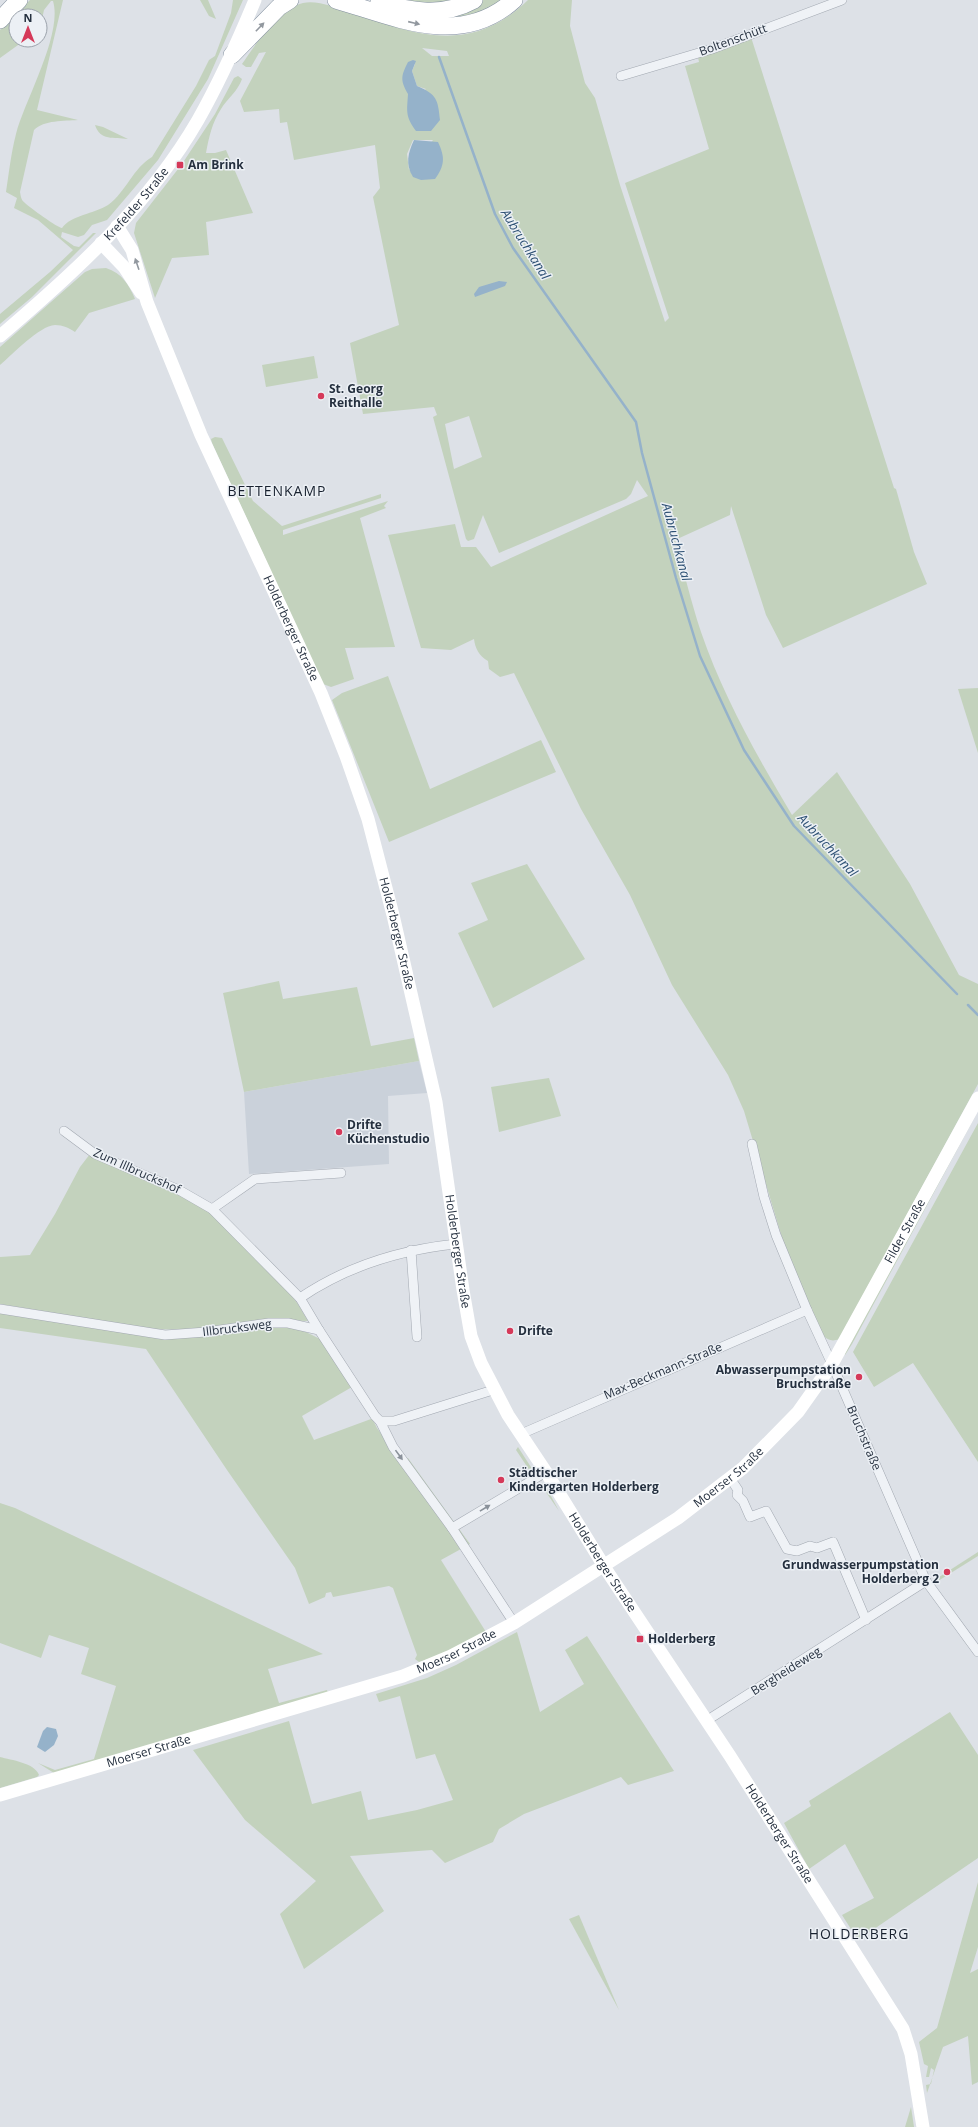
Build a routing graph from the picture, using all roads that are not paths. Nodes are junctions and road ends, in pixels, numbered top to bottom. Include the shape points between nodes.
1 (19, 0) edge
2 (255, 0) edge
3 (290, 0) edge
4 (336, 0) edge
5 (371, 0) edge
6 (474, 0) edge
7 (514, 0) edge
8 (842, 0) edge
9 (0, 20) edge
10 (232, 55) junction
11 (621, 76) dead end
12 (117, 226) junction
13 (101, 243) junction
14 (147, 302) junction
15 (0, 336) edge
16 (978, 1098) edge
17 (64, 1131) dead end
18 (752, 1144) dead end
19 (341, 1173) dead end
20 (212, 1209) junction
21 (456, 1244) junction
22 (411, 1250) junction
23 (300, 1298) junction
24 (0, 1309) edge
25 (806, 1310) junction
26 (319, 1330) junction
27 (417, 1337) dead end
28 (832, 1364) junction
29 (493, 1390) junction
30 (380, 1421) junction
31 (521, 1434) junction
32 (546, 1472) junction
33 (734, 1484) dead end
34 (452, 1528) junction
35 (603, 1565) junction
36 (926, 1581) junction
37 (866, 1620) junction
38 (514, 1623) junction
39 (978, 1652) edge
40 (706, 1721) junction
41 (0, 1795) edge
42 (923, 2127) edge

1 - 9 highway
2 - 10 main road, Krefelder Straße
10 -> 3 highway via 279,7
4 -> 7 highway via 420,25 445,27 473,23 503,9
5 - 6 highway via 416,12 432,12 446,11
8 - 11 street, Boltenschütt via 712,49
10 - 12 main road, Krefelder Straße via 197,121 180,147
12 - 13 main road, Krefelder Straße
14 -> 12 main road, Holderberger Straße via 132,250
13 - 14 main road, Holderberger Straße via 124,267
13 - 15 main road, Krefelder Straße
14 - 21 main road, Holderberger Straße via 201,435 321,693 368,819 436,1102
16 - 28 main road, Filder Straße
17 - 20 street, Zum Illbruckshof via 95,1154 179,1190
18 - 25 street, Bruchstraße via 776,1235
19 - 20 street via 255,1179
20 - 23 street, Zum Illbruckshof
21 - 22 street
21 - 29 main road, Holderberger Straße via 471,1336
22 - 23 street via 338,1274
22 - 27 street
23 - 26 street, Zum Illbruckshof
24 - 26 street, Illbrucksweg via 165,1335 269,1323 288,1323
25 - 28 street, Bruchstraße
25 - 31 street, Max-Beckmann-Straße
26 - 30 street via 374,1416
28 - 35 main road, Moerser Straße via 798,1412 743,1468 678,1518
28 - 36 street, Bruchstraße
29 - 30 street via 394,1421
29 - 31 main road, Holderberger Straße
30 -> 34 street via 393,1447
31 - 32 main road, Holderberger Straße
34 -> 32 street
32 - 35 main road, Holderberger Straße
33 - 37 street via 738,1490 737,1495 743,1501 750,1517 766,1511 787,1549 797,1551 810,1546 818,1548 833,1542
34 - 38 street
35 - 38 main road, Moerser Straße
35 - 40 main road, Holderberger Straße
36 - 37 street, Bergheideweg
36 - 39 street, Bruchstraße
37 - 40 street, Bergheideweg
38 - 41 main road, Moerser Straße via 451,1656 403,1676
40 - 42 main road, Holderberger Straße via 903,2029 911,2054

